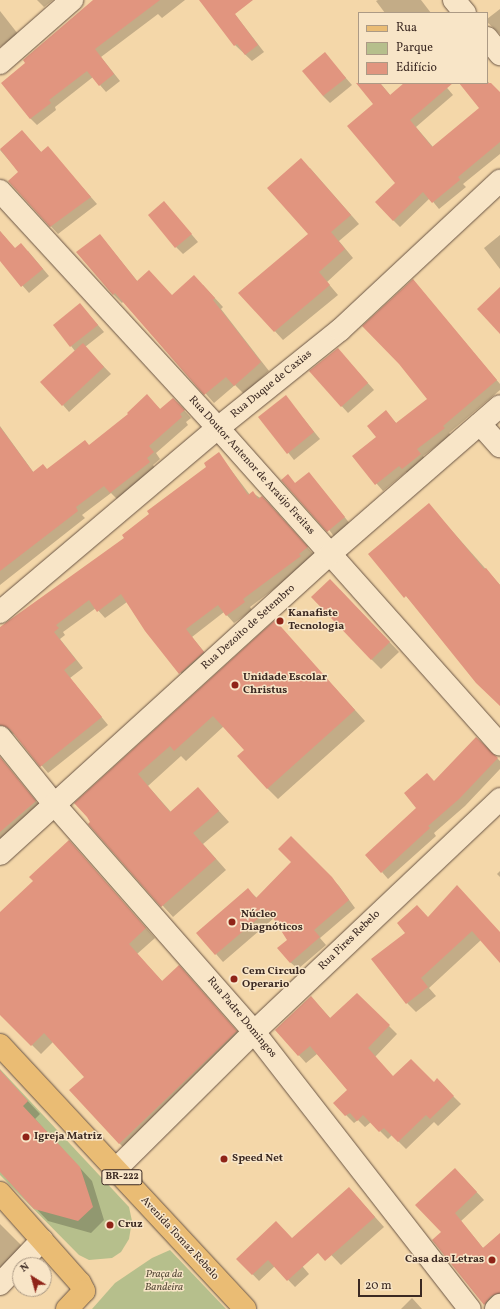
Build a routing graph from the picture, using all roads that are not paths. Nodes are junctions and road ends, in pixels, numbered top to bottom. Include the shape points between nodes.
1 (72, 0) edge
2 (454, 0) edge
3 (464, 12) edge
4 (488, 39) edge
5 (500, 54) edge
6 (0, 63) edge
7 (500, 181) edge
8 (0, 191) edge
9 (500, 406) edge
10 (480, 424) junction
11 (218, 428) junction
12 (500, 446) edge
13 (330, 554) junction
14 (0, 612) edge
15 (0, 737) edge
16 (500, 744) edge
17 (500, 799) edge
18 (54, 804) junction
19 (0, 854) edge
20 (254, 1032) junction
21 (0, 1044) edge
22 (115, 1170) junction
23 (0, 1193) edge
24 (42, 1240) junction
25 (0, 1284) edge
26 (500, 1306) edge
27 (67, 1309) edge
28 (245, 1309) edge
29 (470, 1309) edge
30 (496, 1309) edge

1 - 6 street
2 - 3 street
4 - 5 street
7 - 11 street, Rua Duque de Caxias via 340,330
8 - 11 street, Rua Doutor Antenor de Araújo Freitas
9 - 10 street, Rua Dezoito de Setembro
10 - 12 street
10 - 13 street, Rua Dezoito de Setembro
11 - 13 street, Rua Doutor Antenor de Araújo Freitas
11 - 14 street, Rua Duque de Caxias
13 - 16 street, Rua Doutor Antenor de Araújo Freitas
13 - 18 street, Rua Dezoito de Setembro
15 - 18 street, Rua Padre Domingos
17 - 20 street, Rua Pires Rebelo
18 - 19 street, Rua Dezoito de Setembro
18 - 20 street, Rua Padre Domingos
20 - 22 street, Rua Pires Rebelo
20 - 29 street, Rua Padre Domingos
21 - 22 main road, Avenida Tomaz Rebelo / BR-222
22 - 28 main road, Avenida Tomaz Rebelo / BR-222
23 - 24 main road
24 - 25 street
24 - 27 main road via 84,1291
26 - 30 street

